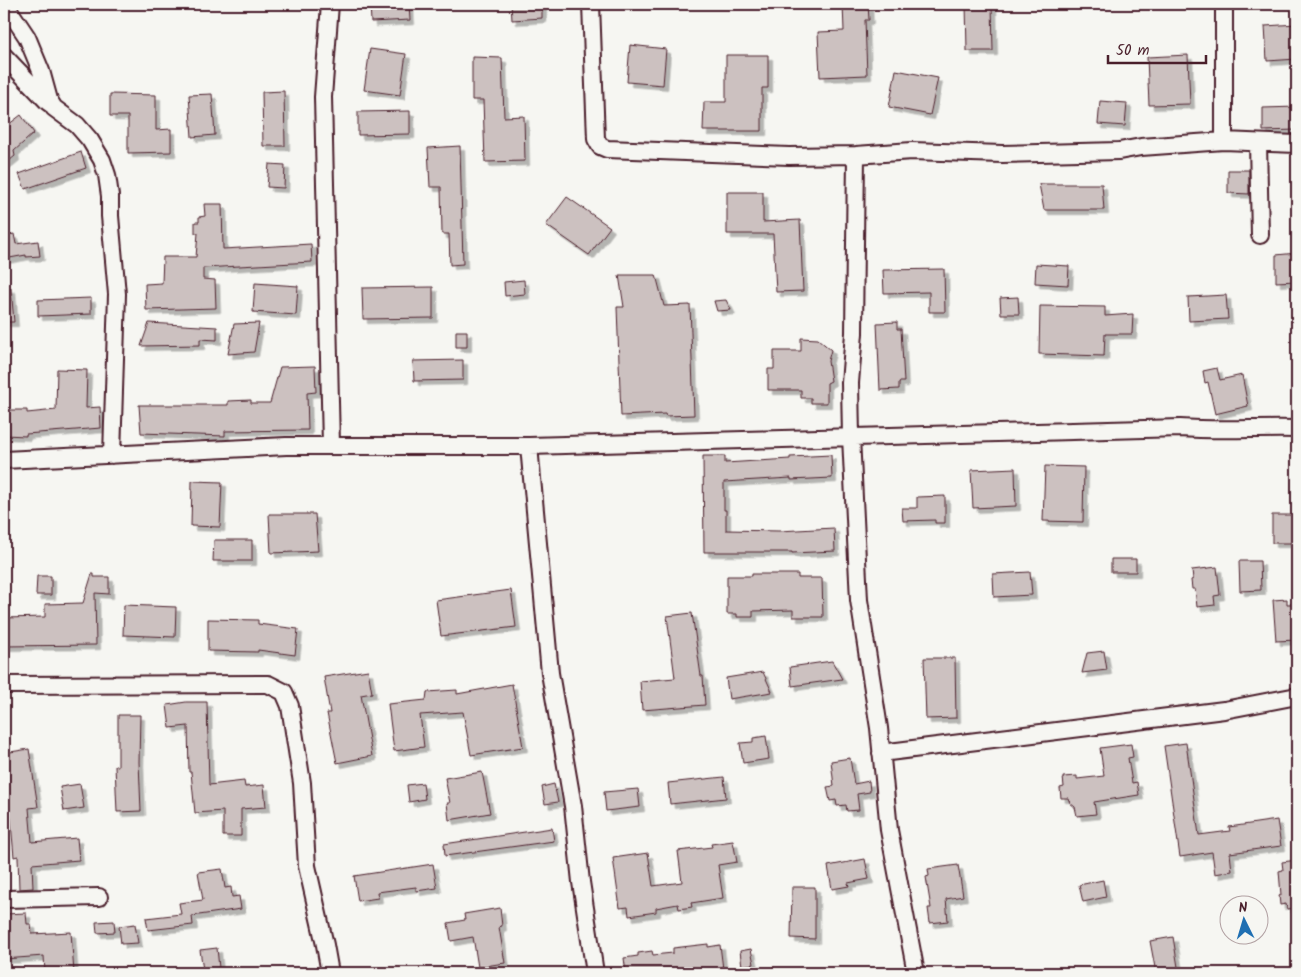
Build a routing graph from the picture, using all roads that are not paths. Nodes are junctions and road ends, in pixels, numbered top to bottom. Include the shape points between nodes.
1 (5, 4) edge
2 (330, 4) edge
3 (591, 4) edge
4 (1224, 4) edge
5 (4, 56) edge
6 (54, 108) junction
7 (1224, 141) junction
8 (1258, 143) junction
9 (1297, 144) edge
10 (856, 154) junction
11 (1260, 235) dead end
12 (1297, 429) edge
13 (851, 437) junction
14 (331, 445) junction
15 (529, 446) junction
16 (112, 456) junction
17 (4, 460) edge
18 (4, 685) edge
19 (1297, 696) edge
20 (881, 753) junction
21 (99, 897) dead end
22 (4, 899) edge
23 (330, 973) edge
24 (595, 973) edge
25 (916, 973) edge

1 - 6 street via 27,37
2 - 14 street via 323,97
3 - 10 street via 596,139 600,146 606,149 789,156
4 - 7 street
5 - 6 street
6 - 16 street via 90,140 107,175 117,294
7 - 8 street
7 - 10 street via 1119,151
8 - 9 street
8 - 11 street
10 - 13 street
12 - 13 street via 1213,431 1180,428
13 - 15 street
13 - 20 street via 859,600
14 - 15 street
14 - 16 street
15 - 24 street via 550,673 573,806
16 - 17 street
18 - 23 street via 268,684 284,692 290,706 302,783 307,866
19 - 20 street via 1224,710
20 - 25 street via 889,830
21 - 22 street

